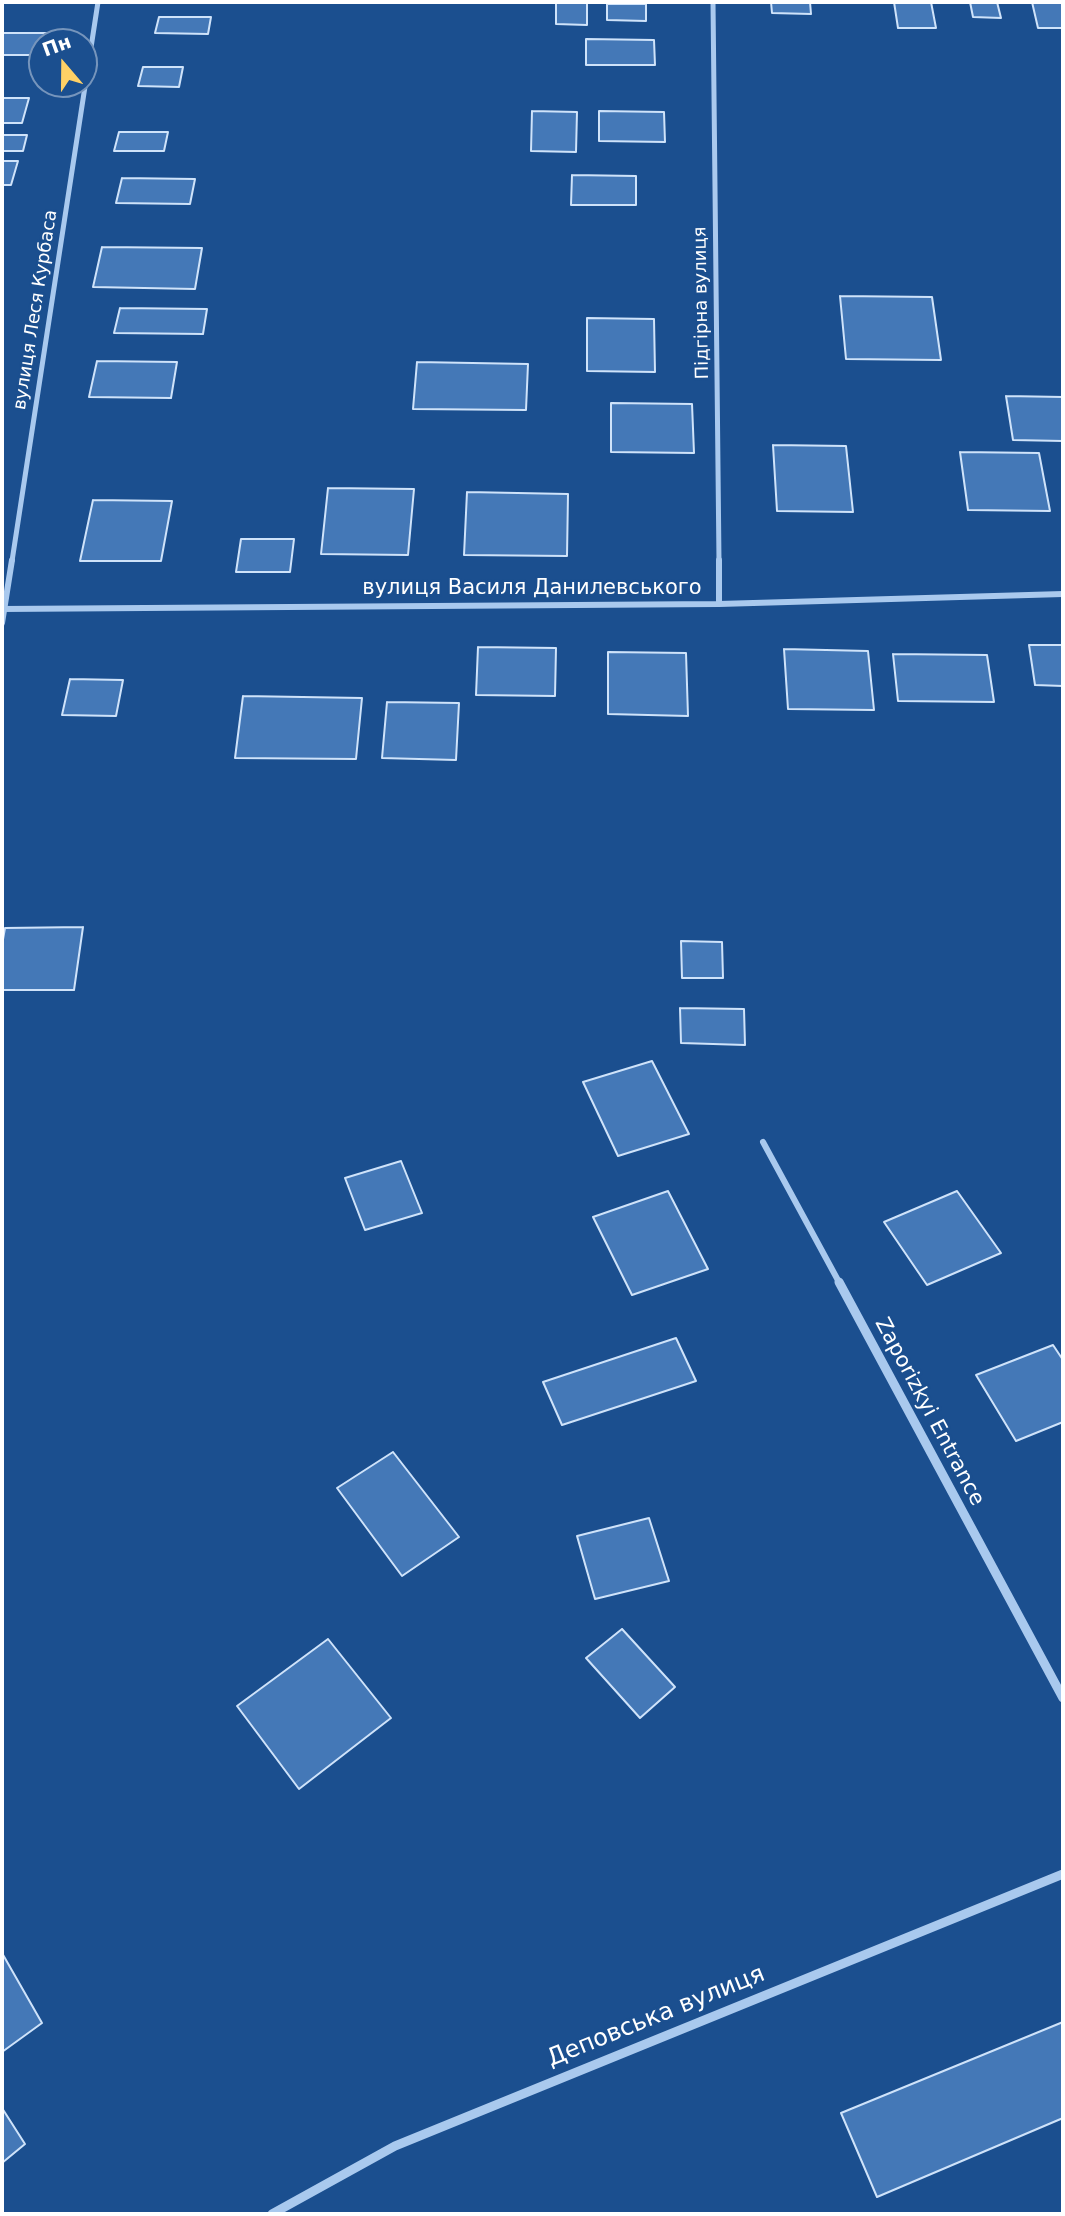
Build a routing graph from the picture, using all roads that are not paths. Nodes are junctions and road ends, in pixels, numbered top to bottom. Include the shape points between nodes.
1 (98, 2) edge
2 (713, 2) edge
3 (1063, 594) edge
4 (719, 604) junction
5 (3, 608) edge
6 (2, 623) edge
7 (763, 1142) dead end
8 (1063, 1698) edge
9 (1063, 1874) edge
10 (272, 2214) edge

1 - 5 street, вулиця Леся Курбаса
2 - 4 street, Підгірна вулиця
3 - 4 street, вулиця Василя Данилевського
4 - 5 street, вулиця Василя Данилевського
5 - 6 street, вулиця Леся Курбаса
7 - 8 street, Zaporizkyi Entrance
9 - 10 street, Деповська вулиця via 395,2146

